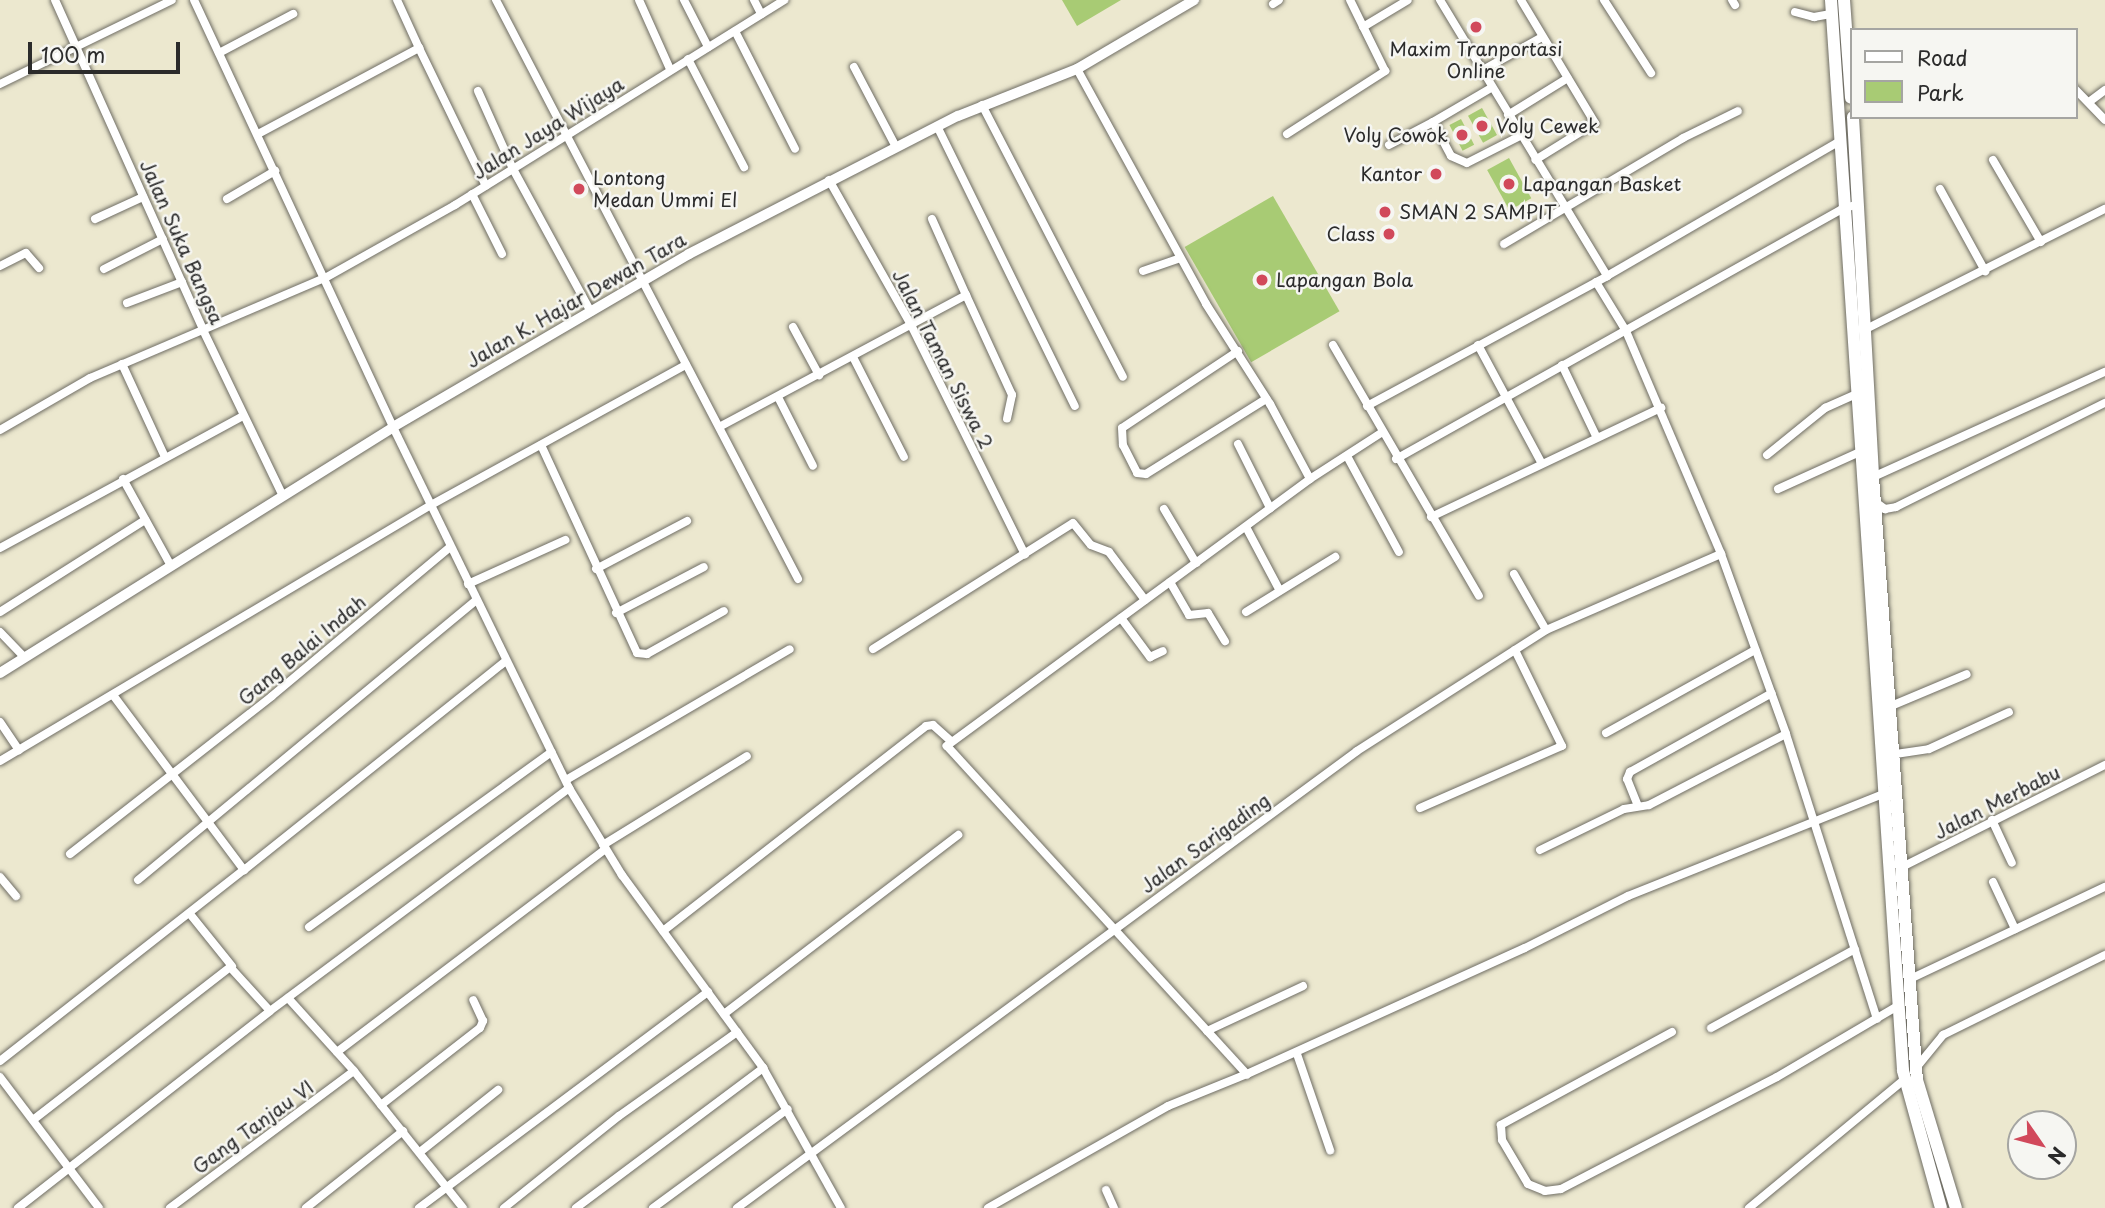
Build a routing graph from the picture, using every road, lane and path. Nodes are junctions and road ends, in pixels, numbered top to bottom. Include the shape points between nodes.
1 (55, 0) edge
2 (172, 0) edge
3 (194, 0) edge
4 (397, 0) edge
5 (496, 0) edge
6 (639, 0) edge
7 (684, 0) edge
8 (754, 0) edge
9 (784, 0) edge
10 (1194, 0) edge
11 (1350, 0) edge
12 (1408, 0) edge
13 (1440, 0) edge
14 (1521, 0) edge
15 (1604, 0) edge
16 (1844, 0) edge
17 (1831, 7) edge
18 (1795, 12) dead end
19 (293, 14) dead end
20 (761, 14) junction
21 (1363, 27) junction
22 (735, 31) junction
23 (1542, 37) junction
24 (708, 47) junction
25 (76, 48) junction
26 (419, 48) junction
27 (219, 53) junction
28 (688, 59) junction
29 (854, 67) dead end
30 (670, 69) junction
31 (1077, 69) junction
32 (1481, 71) junction
33 (1651, 74) dead end
34 (1568, 78) junction
35 (0, 83) edge
36 (1850, 84) edge
37 (1491, 88) junction
38 (2105, 90) edge
39 (478, 91) dead end
40 (2077, 91) edge
41 (2089, 102) junction
42 (982, 105) junction
43 (1738, 111) dead end
44 (1508, 115) junction
45 (1856, 119) edge
46 (2105, 120) edge
47 (1433, 122) junction
48 (937, 126) junction
49 (258, 134) junction
50 (1287, 134) dead end
51 (1520, 136) junction
52 (564, 137) junction
53 (1838, 142) junction
54 (1389, 145) dead end
55 (896, 147) junction
56 (795, 149) dead end
57 (1535, 160) junction
58 (1993, 160) dead end
59 (744, 167) dead end
60 (513, 169) junction
61 (275, 171) junction
62 (829, 180) junction
63 (486, 186) junction
64 (1940, 189) dead end
65 (472, 194) junction
66 (143, 197) junction
67 (227, 199) dead end
68 (1858, 204) junction
69 (1566, 208) junction
70 (1842, 209) junction
71 (2105, 209) edge
72 (95, 219) dead end
73 (932, 219) dead end
74 (163, 239) junction
75 (2040, 242) junction
76 (1504, 244) dead end
77 (502, 254) dead end
78 (1180, 258) junction
79 (0, 266) edge
80 (39, 268) dead end
81 (104, 269) dead end
82 (1143, 271) dead end
83 (1985, 271) junction
84 (1607, 276) junction
85 (325, 278) junction
86 (182, 282) junction
87 (641, 282) junction
88 (1596, 282) junction
89 (966, 295) junction
90 (127, 303) dead end
91 (591, 312) junction
92 (793, 327) dead end
93 (912, 327) junction
94 (203, 330) junction
95 (1864, 330) junction
96 (1626, 331) junction
97 (1333, 345) dead end
98 (1478, 345) junction
99 (1238, 351) junction
100 (853, 357) junction
101 (1859, 358) junction
102 (122, 364) junction
103 (686, 365) junction
104 (1562, 365) junction
105 (2105, 372) edge
106 (820, 375) junction
107 (1122, 377) dead end
108 (1856, 394) junction
109 (1506, 396) junction
110 (778, 397) junction
111 (1266, 399) junction
112 (2105, 403) edge
113 (1075, 406) dead end
114 (1367, 406) junction
115 (1661, 408) junction
116 (243, 416) junction
117 (1007, 418) dead end
118 (393, 426) junction
119 (721, 426) junction
120 (0, 430) edge
121 (1381, 433) junction
122 (1596, 436) junction
123 (1238, 444) dead end
124 (541, 445) junction
125 (1860, 453) junction
126 (1767, 455) dead end
127 (1347, 456) junction
128 (165, 457) junction
129 (904, 457) dead end
130 (1396, 459) junction
131 (1541, 462) junction
132 (813, 466) dead end
133 (1872, 477) junction
134 (123, 479) junction
135 (1310, 479) junction
136 (1778, 489) dead end
137 (283, 496) junction
138 (1874, 501) junction
139 (431, 505) junction
140 (1164, 509) dead end
141 (1270, 509) junction
142 (1431, 517) junction
143 (145, 520) junction
144 (687, 521) dead end
145 (1246, 527) junction
146 (565, 540) dead end
147 (450, 547) junction
148 (0, 548) edge
149 (1399, 552) dead end
150 (1721, 554) junction
151 (1025, 555) junction
152 (1335, 557) dead end
153 (1196, 563) junction
154 (171, 566) junction
155 (704, 567) dead end
156 (596, 569) junction
157 (1514, 574) dead end
158 (797, 579) dead end
159 (1170, 582) junction
160 (468, 584) junction
161 (1280, 591) junction
162 (1479, 596) dead end
163 (476, 600) junction
164 (1145, 600) junction
165 (724, 611) dead end
166 (0, 612) edge
167 (1246, 612) dead end
168 (616, 613) junction
169 (1121, 618) junction
170 (1546, 630) junction
171 (0, 632) edge
172 (1225, 641) dead end
173 (790, 649) dead end
174 (873, 649) dead end
175 (1515, 650) junction
176 (1755, 650) junction
177 (1163, 651) dead end
178 (24, 657) junction
179 (506, 661) junction
180 (0, 673) edge
181 (1967, 674) dead end
182 (1772, 693) junction
183 (113, 695) junction
184 (1891, 706) junction
185 (2009, 712) dead end
186 (0, 722) edge
187 (1606, 733) dead end
188 (1786, 734) junction
189 (951, 741) junction
190 (19, 750) junction
191 (552, 752) junction
192 (747, 755) dead end
193 (1880, 755) junction
194 (1895, 755) junction
195 (0, 761) edge
196 (2105, 767) edge
197 (172, 775) junction
198 (568, 784) junction
199 (1883, 794) junction
200 (1639, 806) junction
201 (1420, 808) dead end
202 (1813, 820) junction
203 (1992, 820) junction
204 (207, 822) junction
205 (958, 835) dead end
206 (604, 847) junction
207 (1540, 850) dead end
208 (70, 854) dead end
209 (2012, 863) dead end
210 (1902, 867) junction
211 (244, 870) junction
212 (0, 877) edge
213 (138, 880) dead end
214 (1993, 882) dead end
215 (2105, 887) edge
216 (16, 896) dead end
217 (190, 914) junction
218 (1893, 924) junction
219 (1906, 924) junction
220 (309, 927) dead end
221 (1114, 928) junction
222 (2015, 929) junction
223 (663, 931) junction
224 (1855, 949) junction
225 (2105, 955) edge
226 (232, 966) junction
227 (1910, 979) junction
228 (1303, 986) dead end
229 (708, 992) junction
230 (288, 998) junction
231 (472, 1000) dead end
232 (1899, 1005) junction
233 (270, 1011) junction
234 (724, 1014) junction
235 (1877, 1019) junction
236 (1711, 1028) dead end
237 (1207, 1031) junction
238 (737, 1032) junction
239 (1672, 1032) dead end
240 (337, 1052) junction
241 (1297, 1055) junction
242 (0, 1062) edge
243 (763, 1068) junction
244 (1916, 1068) junction
245 (354, 1071) junction
246 (1247, 1074) junction
247 (0, 1077) edge
248 (1904, 1080) junction
249 (498, 1090) dead end
250 (382, 1105) junction
251 (788, 1109) junction
252 (33, 1120) junction
253 (402, 1131) junction
254 (1330, 1150) dead end
255 (419, 1152) junction
256 (811, 1152) junction
257 (69, 1169) junction
258 (448, 1188) junction
259 (1106, 1190) dead end
260 (1955, 1205) edge
261 (1939, 1207) edge
262 (18, 1208) edge
263 (99, 1208) edge
264 (170, 1208) edge
265 (306, 1208) edge
266 (419, 1208) edge
267 (463, 1208) edge
268 (504, 1208) edge
269 (576, 1208) edge
270 (653, 1208) edge
271 (737, 1208) edge
272 (841, 1208) edge
273 (988, 1208) edge
274 (1114, 1208) edge
275 (1749, 1208) edge

1 - 25 street, Jalan Suka Bangsa
2 - 25 street
3 - 27 street
4 - 26 street
5 - 52 street
6 - 30 street
7 - 24 street
8 - 20 street
9 - 20 street, Jalan Jaya Wijaya
10 - 31 street, Jalan K. Hajar Dewan Tara
11 - 21 street
12 - 21 street
13 - 32 street
14 - 23 street
15 - 33 street
16 - 36 main road
17 - 18 street via 1814,17
17 - 53 main road
19 - 27 street
20 - 22 street, Jalan Jaya Wijaya
21 - 50 street via 1385,71
22 - 24 street, Jalan Jaya Wijaya
22 - 56 street
23 - 32 street
23 - 34 street
24 - 28 street, Jalan Jaya Wijaya
25 - 35 street
25 - 66 street, Jalan Suka Bangsa
26 - 49 street
26 - 63 street
27 - 49 street
28 - 30 street, Jalan Jaya Wijaya
28 - 59 street
29 - 55 street
30 - 52 street, Jalan Jaya Wijaya
31 - 42 street, Jalan K. Hajar Dewan Tara
31 - 78 street
32 - 37 street
34 - 44 street
34 - 57 street via 1595,123
37 - 44 street
37 - 47 street
38 - 41 street
39 - 60 street
40 - 41 street
41 - 46 street
42 - 48 street, Jalan K. Hajar Dewan Tara
42 - 107 street
43 - 69 street
44 - 51 street
45 - 68 main road
47 - 51 street via 1451,156 1474,162
47 - 54 street
48 - 55 street, Jalan K. Hajar Dewan Tara
48 - 113 street
49 - 61 street
51 - 57 street
52 - 60 street, Jalan Jaya Wijaya
52 - 87 street
53 - 70 main road
53 - 84 street
55 - 62 street, Jalan K. Hajar Dewan Tara
57 - 69 street
58 - 75 street
60 - 63 street, Jalan Jaya Wijaya
60 - 91 street
61 - 67 street
61 - 85 street
62 - 87 street, Jalan K. Hajar Dewan Tara
62 - 93 street, Jalan Taman Siswa 2
63 - 65 street, Jalan Jaya Wijaya
64 - 83 street
65 - 77 street
65 - 85 street, Jalan Jaya Wijaya
66 - 72 street
66 - 74 street, Jalan Suka Bangsa
68 - 70 street
68 - 95 main road
69 - 76 street
69 - 84 street
70 - 96 street
70 - 101 main road
71 - 75 street
73 - 89 street
74 - 81 street
74 - 86 street, Jalan Suka Bangsa
75 - 83 street
78 - 82 street
78 - 99 street
79 - 80 street via 26,253
83 - 95 street
84 - 88 street
85 - 94 street, Jalan Jaya Wijaya
85 - 118 street
86 - 90 street
86 - 94 street, Jalan Suka Bangsa
87 - 91 street, Jalan K. Hajar Dewan Tara
87 - 103 street
88 - 96 street
88 - 98 street
89 - 93 street
89 - 117 street via 1012,395
91 - 118 street, Jalan K. Hajar Dewan Tara
92 - 106 street
93 - 100 street
93 - 151 street, Jalan Taman Siswa 2
94 - 102 street, Jalan Jaya Wijaya
94 - 116 street, Jalan Suka Bangsa
95 - 101 main road
96 - 104 street
96 - 115 street
97 - 114 street
98 - 109 street
98 - 114 street
99 - 111 street
99 - 111 street via 1122,428 1123,445 1138,473 1146,474
100 - 106 street
100 - 129 street
101 - 108 main road
101 - 133 main road
102 - 120 street, Jalan Jaya Wijaya via 70,388
102 - 128 street
103 - 119 street
103 - 124 street
104 - 109 street
104 - 122 street
105 - 133 street
106 - 110 street
108 - 125 main road
108 - 126 street via 1825,408
109 - 130 street
109 - 131 street
110 - 119 street
110 - 132 street
111 - 135 street
112 - 138 street via 1896,508 1885,509
114 - 121 street
115 - 122 street
115 - 150 street
116 - 128 street
116 - 137 street, Jalan Suka Bangsa
118 - 137 street, Jalan K. Hajar Dewan Tara
118 - 139 street
119 - 158 street
121 - 127 street
121 - 130 street
122 - 131 street
123 - 141 street
124 - 139 street
124 - 156 street
125 - 136 street
125 - 193 main road
127 - 135 street
127 - 149 street
128 - 134 street
130 - 142 street
131 - 142 street
133 - 138 main road
134 - 143 street
134 - 148 street
135 - 141 street
137 - 154 street, Jalan K. Hajar Dewan Tara
138 - 184 main road
139 - 147 street
139 - 183 street
140 - 153 street
141 - 145 street
142 - 162 street
143 - 154 street
143 - 166 street
144 - 156 street
145 - 153 street
145 - 161 street
146 - 160 street
147 - 160 street
147 - 197 street, Gang Balai Indah
150 - 170 street, Jalan Sarigading
150 - 176 street
151 - 164 street via 1077,524 1091,545 1109,552
151 - 174 street
152 - 161 street
153 - 159 street
154 - 178 street, Jalan K. Hajar Dewan Tara
155 - 168 street
156 - 168 street
157 - 170 street
159 - 164 street
159 - 172 street via 1189,615 1208,613
160 - 163 street
161 - 167 street
163 - 179 street
163 - 204 street
164 - 169 street
165 - 168 street via 641,655
169 - 177 street via 1150,657
169 - 189 street
170 - 175 street, Jalan Sarigading
171 - 178 street
173 - 198 street
175 - 201 street via 1562,746
175 - 221 street, Jalan Sarigading via 1357,751
176 - 182 street
176 - 187 street
178 - 180 street, Jalan K. Hajar Dewan Tara
179 - 191 street
179 - 211 street
181 - 184 street
182 - 188 street
182 - 200 street via 1630,772 1627,779
183 - 190 street
183 - 197 street
184 - 194 main road
185 - 194 street via 1928,749
186 - 190 street
188 - 200 street
188 - 202 street
189 - 221 street via 948,748
189 - 223 street via 933,725 926,726
190 - 195 street
191 - 198 street
191 - 220 street
192 - 206 street
193 - 194 street
193 - 199 main road
194 - 210 main road
196 - 203 street, Jalan Merbabu
197 - 204 street
197 - 208 street, Gang Balai Indah
198 - 206 street
198 - 230 street
199 - 202 street
199 - 218 main road
200 - 207 street
202 - 224 street
202 - 241 street via 1629,896
203 - 209 street
203 - 210 street, Jalan Merbabu
204 - 211 street
204 - 213 street
205 - 234 street
206 - 223 street
206 - 240 street
210 - 219 main road
211 - 217 street
212 - 216 street
214 - 222 street
215 - 222 street
217 - 226 street
217 - 242 street
218 - 219 main road
218 - 232 main road
219 - 227 main road
221 - 237 street
221 - 256 street, Jalan Sarigading
222 - 227 street
223 - 229 street
224 - 235 street
224 - 236 street
225 - 244 street via 1943,1035
226 - 233 street
226 - 252 street
227 - 244 main road
228 - 237 street
229 - 234 street
229 - 258 street
230 - 233 street
230 - 240 street
231 - 250 street via 481,1014 480,1028
232 - 235 street
232 - 248 main road
233 - 257 street
234 - 238 street
235 - 239 street via 1777,1077 1560,1189 1545,1191 1528,1184 1499,1134 1501,1125
237 - 246 street
238 - 243 street
238 - 268 street via 619,1116
240 - 245 street
241 - 246 street
241 - 254 street
243 - 251 street
243 - 269 street
244 - 260 main road
245 - 250 street
245 - 264 street, Gang Tanjau VI
246 - 273 street via 1168,1106
247 - 252 street
248 - 261 main road
248 - 275 street
249 - 255 street
250 - 253 street
251 - 256 street
251 - 270 street
252 - 257 street
253 - 255 street
253 - 265 street
255 - 258 street
256 - 271 street, Jalan Sarigading
256 - 272 street
257 - 262 street
257 - 263 street
258 - 266 street
258 - 267 street
259 - 274 street
260 - 261 street

